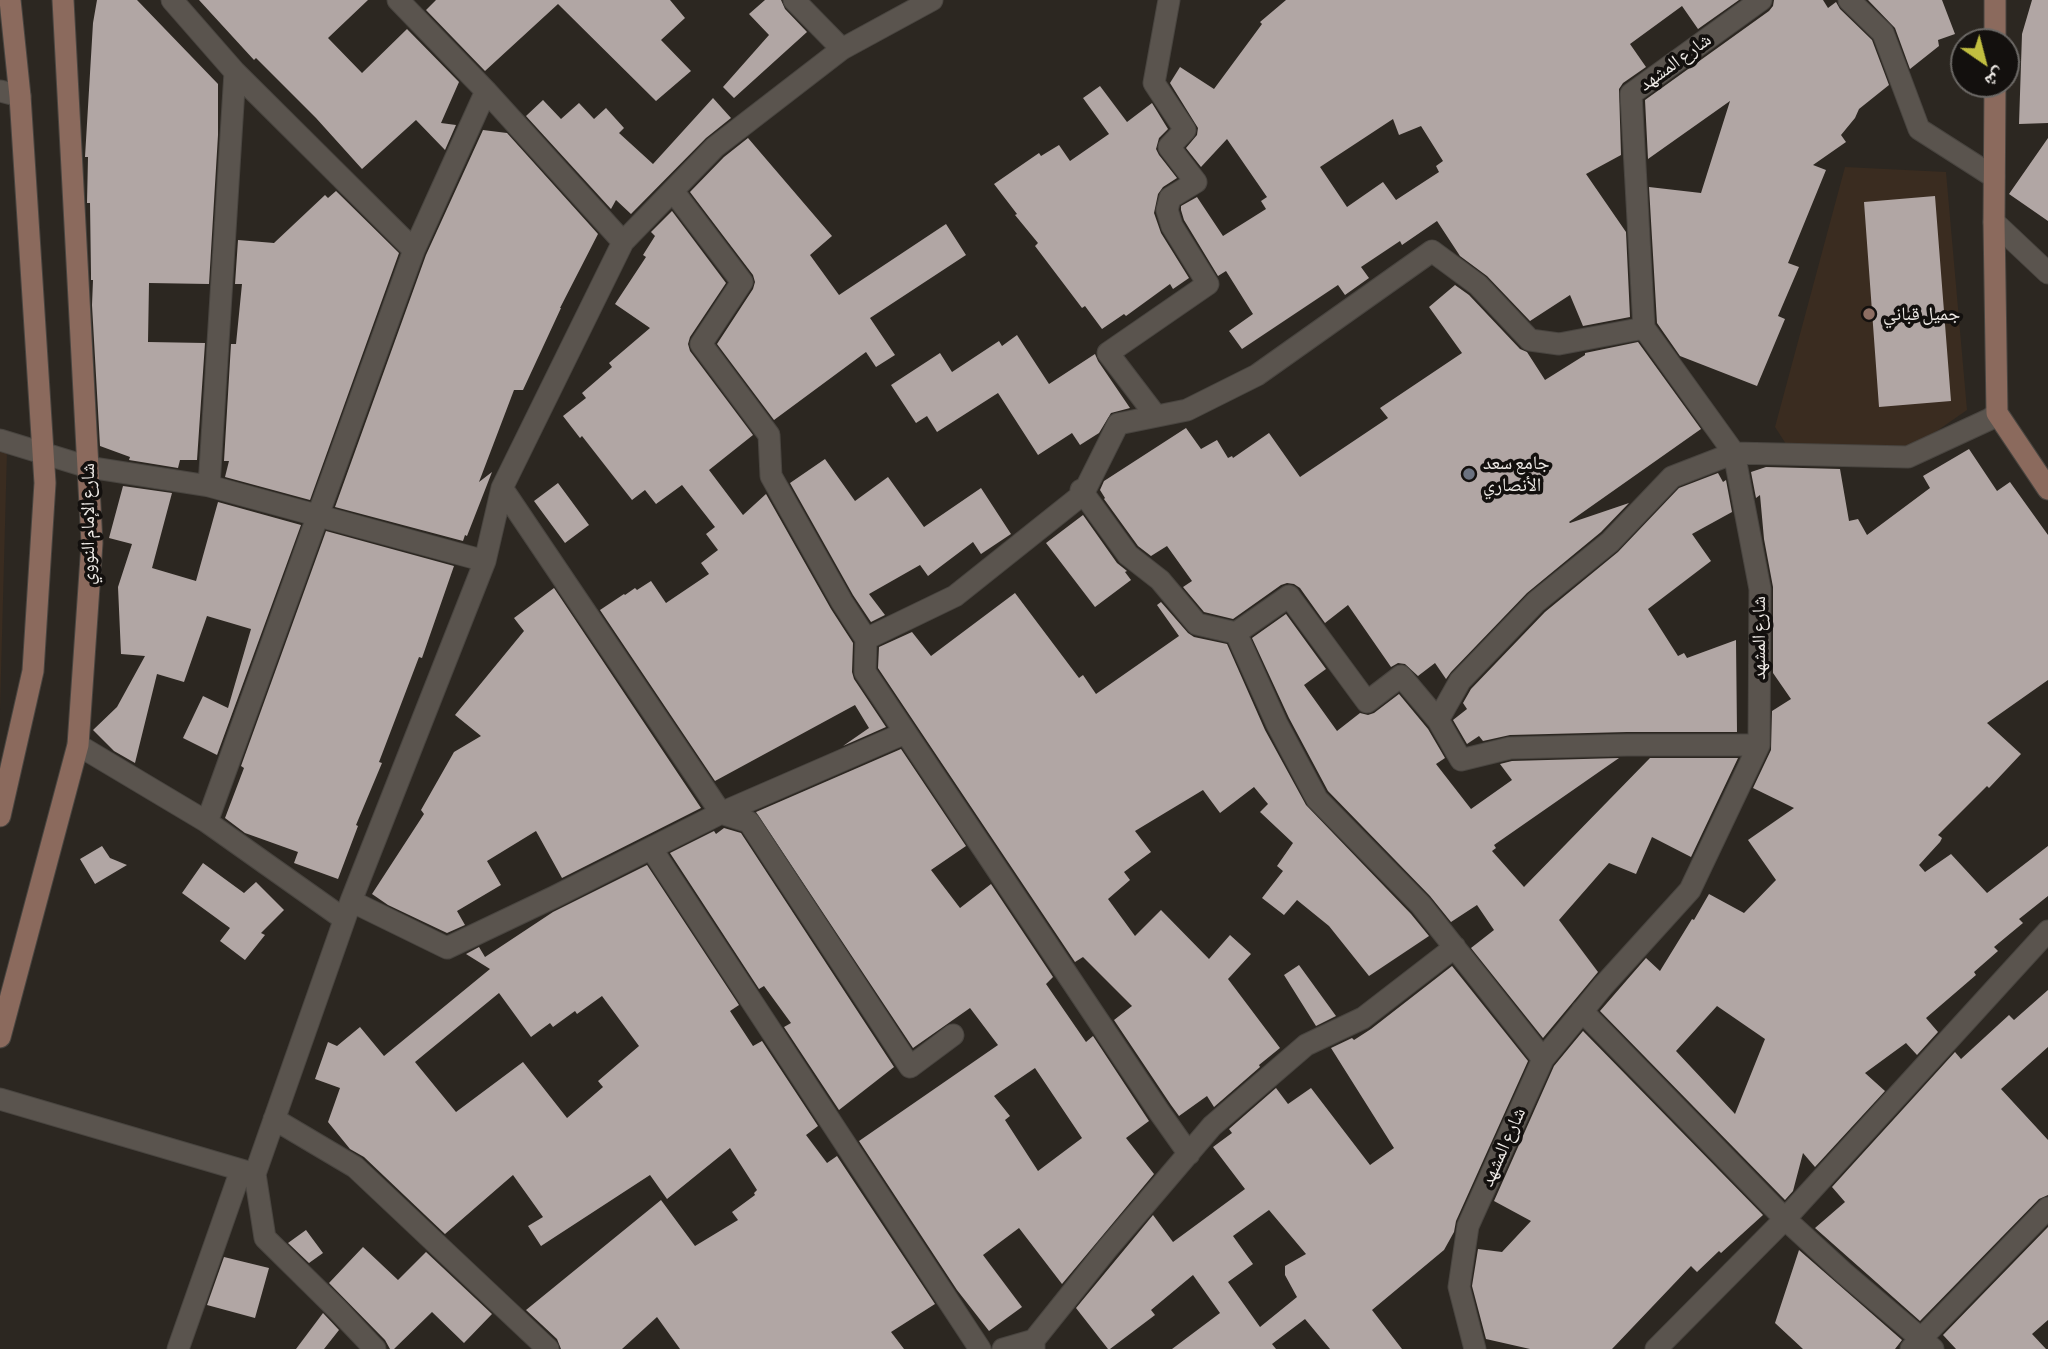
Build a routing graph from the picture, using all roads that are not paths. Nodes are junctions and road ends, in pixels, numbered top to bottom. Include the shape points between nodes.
1 (10, 0) edge
2 (63, 0) edge
3 (172, 0) edge
4 (398, 0) edge
5 (794, 0) edge
6 (932, 0) edge
7 (1169, 0) edge
8 (1761, 0) edge
9 (1850, 0) edge
10 (1996, 0) edge
11 (1995, 28) edge
12 (842, 49) junction
13 (235, 72) junction
14 (486, 91) junction
15 (10, 93) edge
16 (1995, 98) edge
17 (1994, 177) junction
18 (673, 191) junction
19 (1994, 222) junction
20 (623, 242) junction
21 (414, 250) junction
22 (2048, 273) edge
23 (1644, 328) junction
24 (1997, 413) junction
25 (1156, 416) junction
26 (0, 440) edge
27 (1734, 453) junction
28 (42, 454) junction
29 (88, 467) junction
30 (209, 486) junction
31 (502, 488) junction
32 (2048, 489) edge
33 (1082, 492) junction
34 (320, 515) junction
35 (485, 561) junction
36 (1236, 633) junction
37 (866, 639) junction
38 (1438, 720) junction
39 (905, 733) junction
40 (1759, 745) junction
41 (78, 746) junction
42 (720, 813) junction
43 (0, 817) edge
44 (207, 822) junction
45 (650, 848) junction
46 (348, 910) junction
47 (2048, 931) edge
48 (1455, 947) junction
49 (1582, 1012) junction
50 (953, 1035) dead end
51 (0, 1037) edge
52 (1543, 1059) junction
53 (0, 1099) edge
54 (274, 1119) junction
55 (1189, 1154) junction
56 (248, 1172) junction
57 (2048, 1208) edge
58 (1785, 1219) junction
59 (1034, 1345) edge
60 (1922, 1345) edge
61 (177, 1349) edge
62 (375, 1349) edge
63 (548, 1349) edge
64 (980, 1349) edge
65 (1003, 1349) edge
66 (1475, 1349) edge
67 (1656, 1349) edge

1 - 15 street
2 - 29 street, شارع الإمام النووي
3 - 13 street
4 - 14 street
5 - 12 street
6 - 12 street
7 - 25 street via 1154,83 1185,130 1169,147 1196,183 1170,198 1167,210 1208,284 1108,353
8 - 23 street, شارع المشهد via 1631,93
9 - 17 street via 1883,33 1919,129
10 - 11 street
12 - 18 street via 715,147
13 - 21 street
13 - 30 street
14 - 20 street
14 - 21 street
15 - 28 street
16 - 17 street
17 - 19 street
18 - 20 street
18 - 37 street via 742,282 701,344 769,435 771,476
19 - 22 street
19 - 24 street
20 - 31 street
21 - 34 street
23 - 25 street via 1559,344 1530,340 1478,285 1432,251 1257,375 1187,410
23 - 27 street, شارع المشهد
24 - 27 street via 1908,457
24 - 32 street
25 - 33 street via 1118,424
26 - 28 street
27 - 38 street via 1672,477 1609,542 1536,602 1469,671
27 - 40 street, شارع المشهد via 1759,590
28 - 29 street
28 - 43 street via 33,671
29 - 30 street
29 - 41 street, شارع الإمام النووي via 92,543
30 - 34 street
31 - 35 street
31 - 42 street
33 - 36 street via 1128,555 1160,580 1197,624
33 - 37 street via 955,596
34 - 35 street
34 - 44 street
35 - 46 street
36 - 38 street via 1289,596 1367,702 1401,676
36 - 48 street via 1317,799 1421,905
37 - 39 street via 865,672
38 - 40 street via 1461,760 1510,748
39 - 42 street
39 - 55 street
40 - 49 street, شارع المشهد via 1690,890
41 - 44 street
41 - 51 street, شارع الإمام النووي
42 - 45 street
42 - 50 street via 750,822 910,1067
44 - 46 street
45 - 46 street via 447,948
45 - 64 street
46 - 54 street
47 - 58 street
48 - 52 street
48 - 55 street via 1363,1018 1306,1045 1212,1126
49 - 52 street, شارع المشهد
49 - 58 street
52 - 66 street, شارع المشهد via 1468,1226 1459,1287
53 - 56 street
54 - 56 street
54 - 63 street via 355,1167
55 - 59 street via 1107,1249
56 - 61 street
56 - 62 street via 265,1238
57 - 60 street
58 - 60 street
58 - 67 street
59 - 65 street

